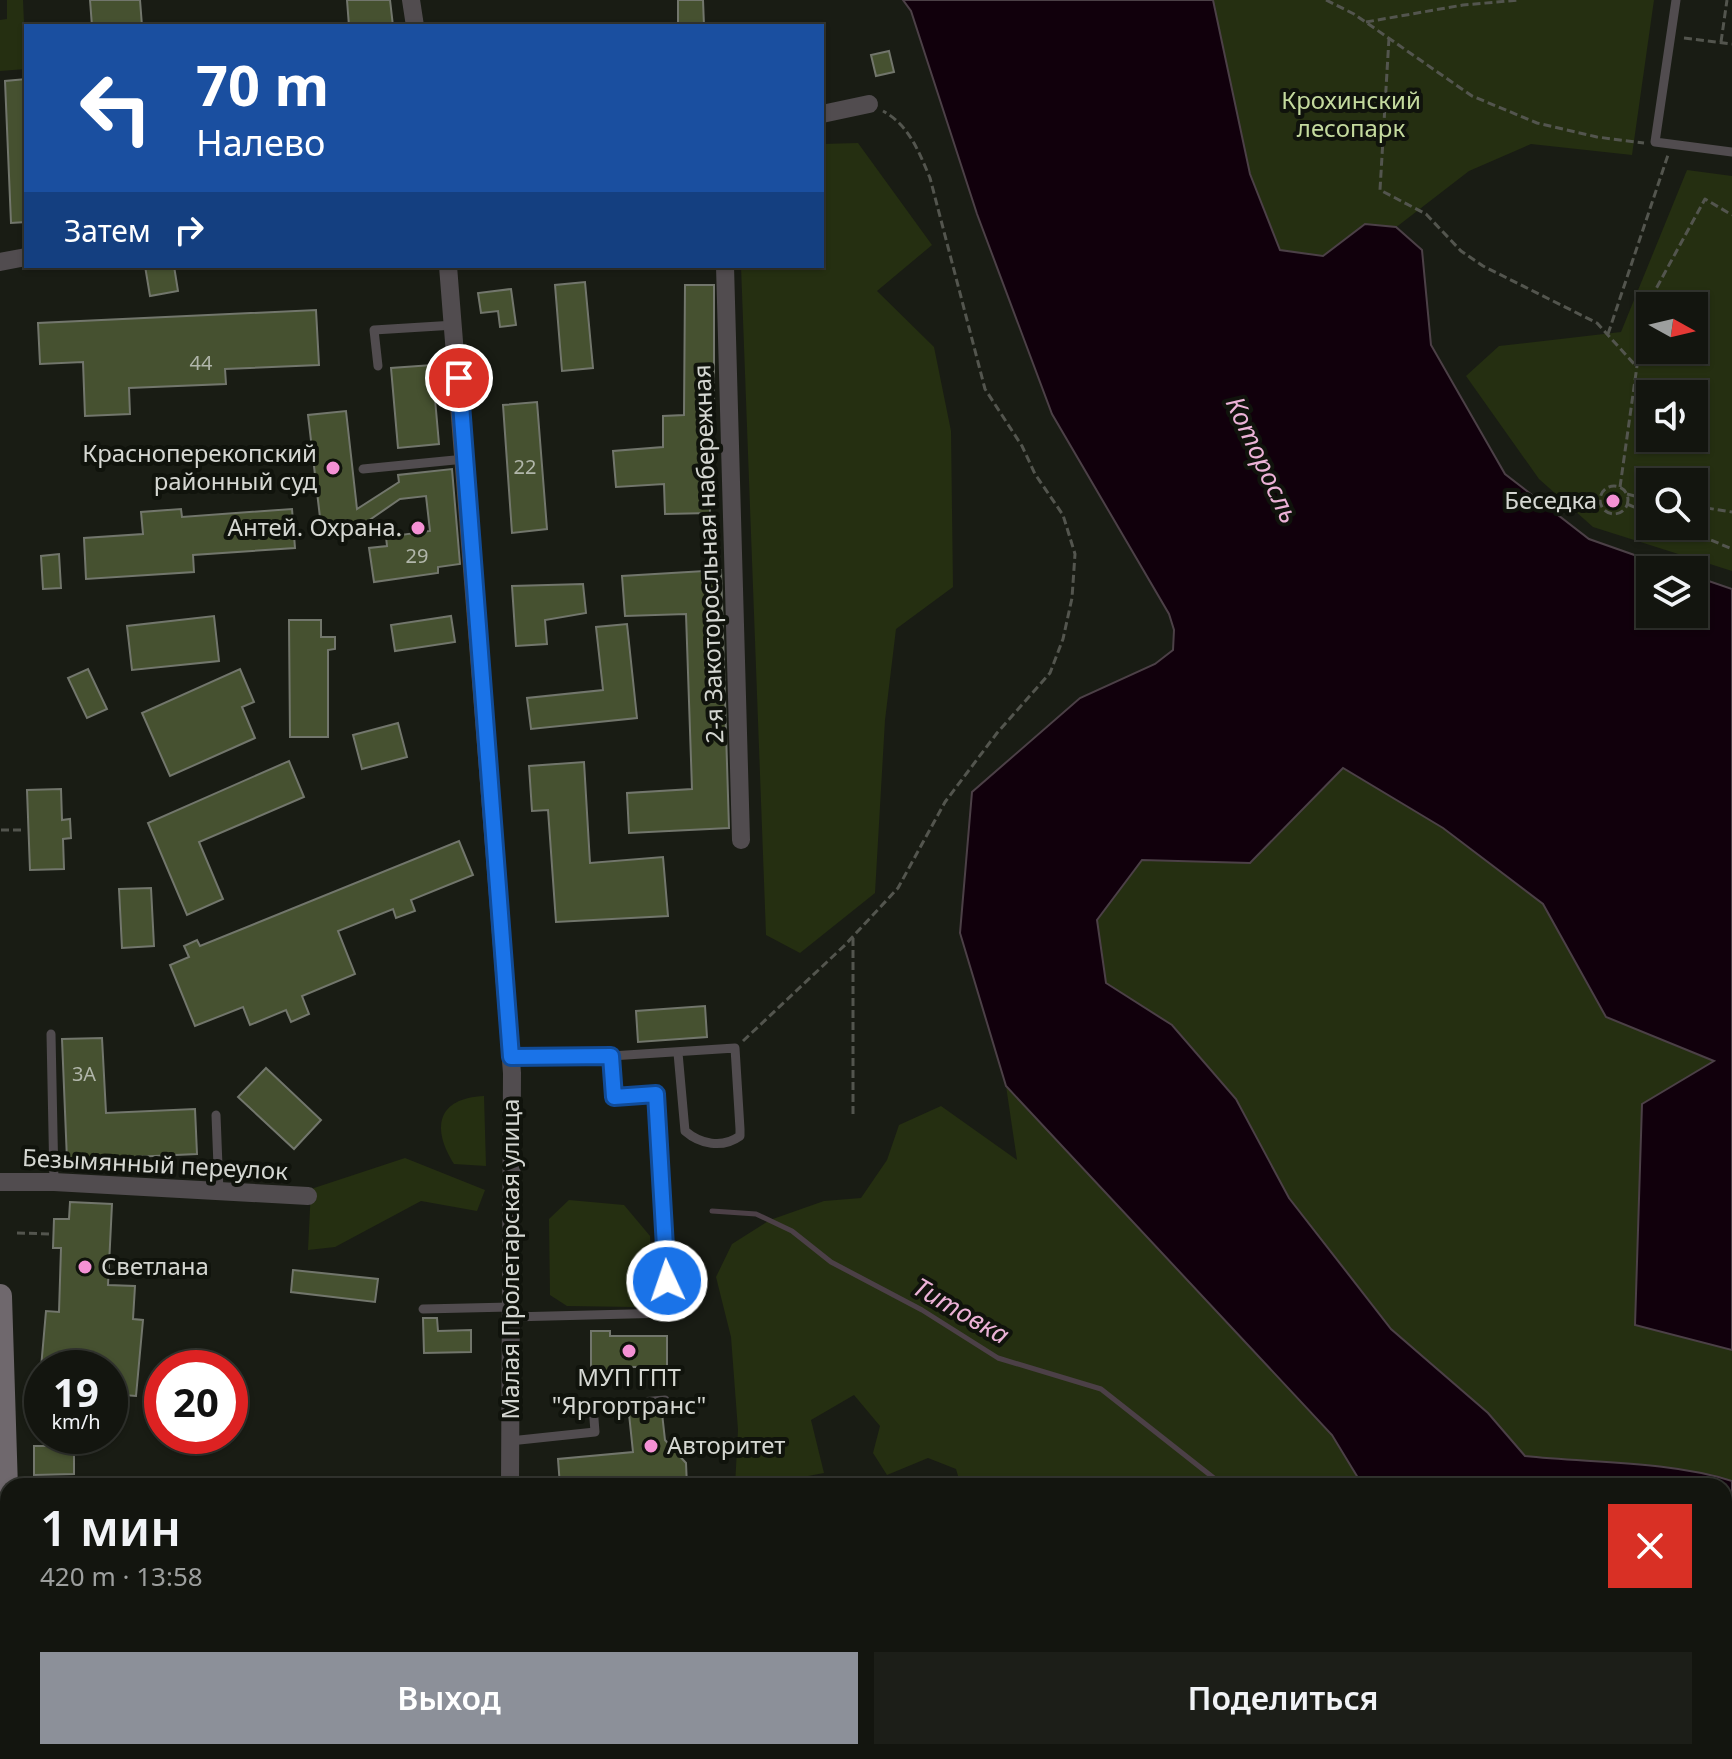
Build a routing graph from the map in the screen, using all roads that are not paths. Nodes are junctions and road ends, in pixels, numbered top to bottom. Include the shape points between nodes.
1 (411, 0) edge
2 (1676, 0) edge
3 (415, 24) edge
4 (869, 104) road end
5 (824, 114) edge
6 (1732, 152) edge
7 (24, 257) edge
8 (0, 262) edge
9 (448, 268) edge
10 (725, 268) edge
11 (455, 325) junction
12 (378, 366) dead end
13 (465, 459) junction
14 (363, 469) dead end
15 (741, 840) dead end
16 (51, 1034) dead end
17 (678, 1053) junction
18 (611, 1056) junction
19 (511, 1057) junction
20 (216, 1115) dead end
21 (0, 1182) edge
22 (54, 1182) junction
23 (219, 1192) junction
24 (308, 1196) dead end
25 (0, 1296) edge
26 (423, 1309) dead end
27 (511, 1312) junction
28 (1, 1336) edge
29 (665, 1400) dead end
30 (510, 1441) junction
31 (6, 1478) edge
32 (510, 1478) edge

1 - 3 street
2 - 6 lane via 1655,142
4 - 5 street
7 - 8 street
9 - 11 street, Малая Пролетарская улица
10 - 15 street, 2-я Закоторосльная набережная
11 - 12 lane via 374,330
11 - 13 street, Малая Пролетарская улица
13 - 14 lane
13 - 19 street, Малая Пролетарская улица
16 - 22 lane
17 - 17 lane via 685,1131 707,1144 733,1142 740,1136 735,1048
17 - 18 lane
18 - 19 lane
18 - 27 lane via 614,1097 656,1094 669,1313
19 - 27 street, Малая Пролетарская улица
20 - 23 lane
21 - 22 street, Безымянный переулок
22 - 23 street, Безымянный переулок
23 - 24 street, Безымянный переулок
25 - 28 street
26 - 27 lane
27 - 30 street, Малая Пролетарская улица
28 - 31 street
29 - 30 lane via 593,1406 595,1432
30 - 32 street, Малая Пролетарская улица

